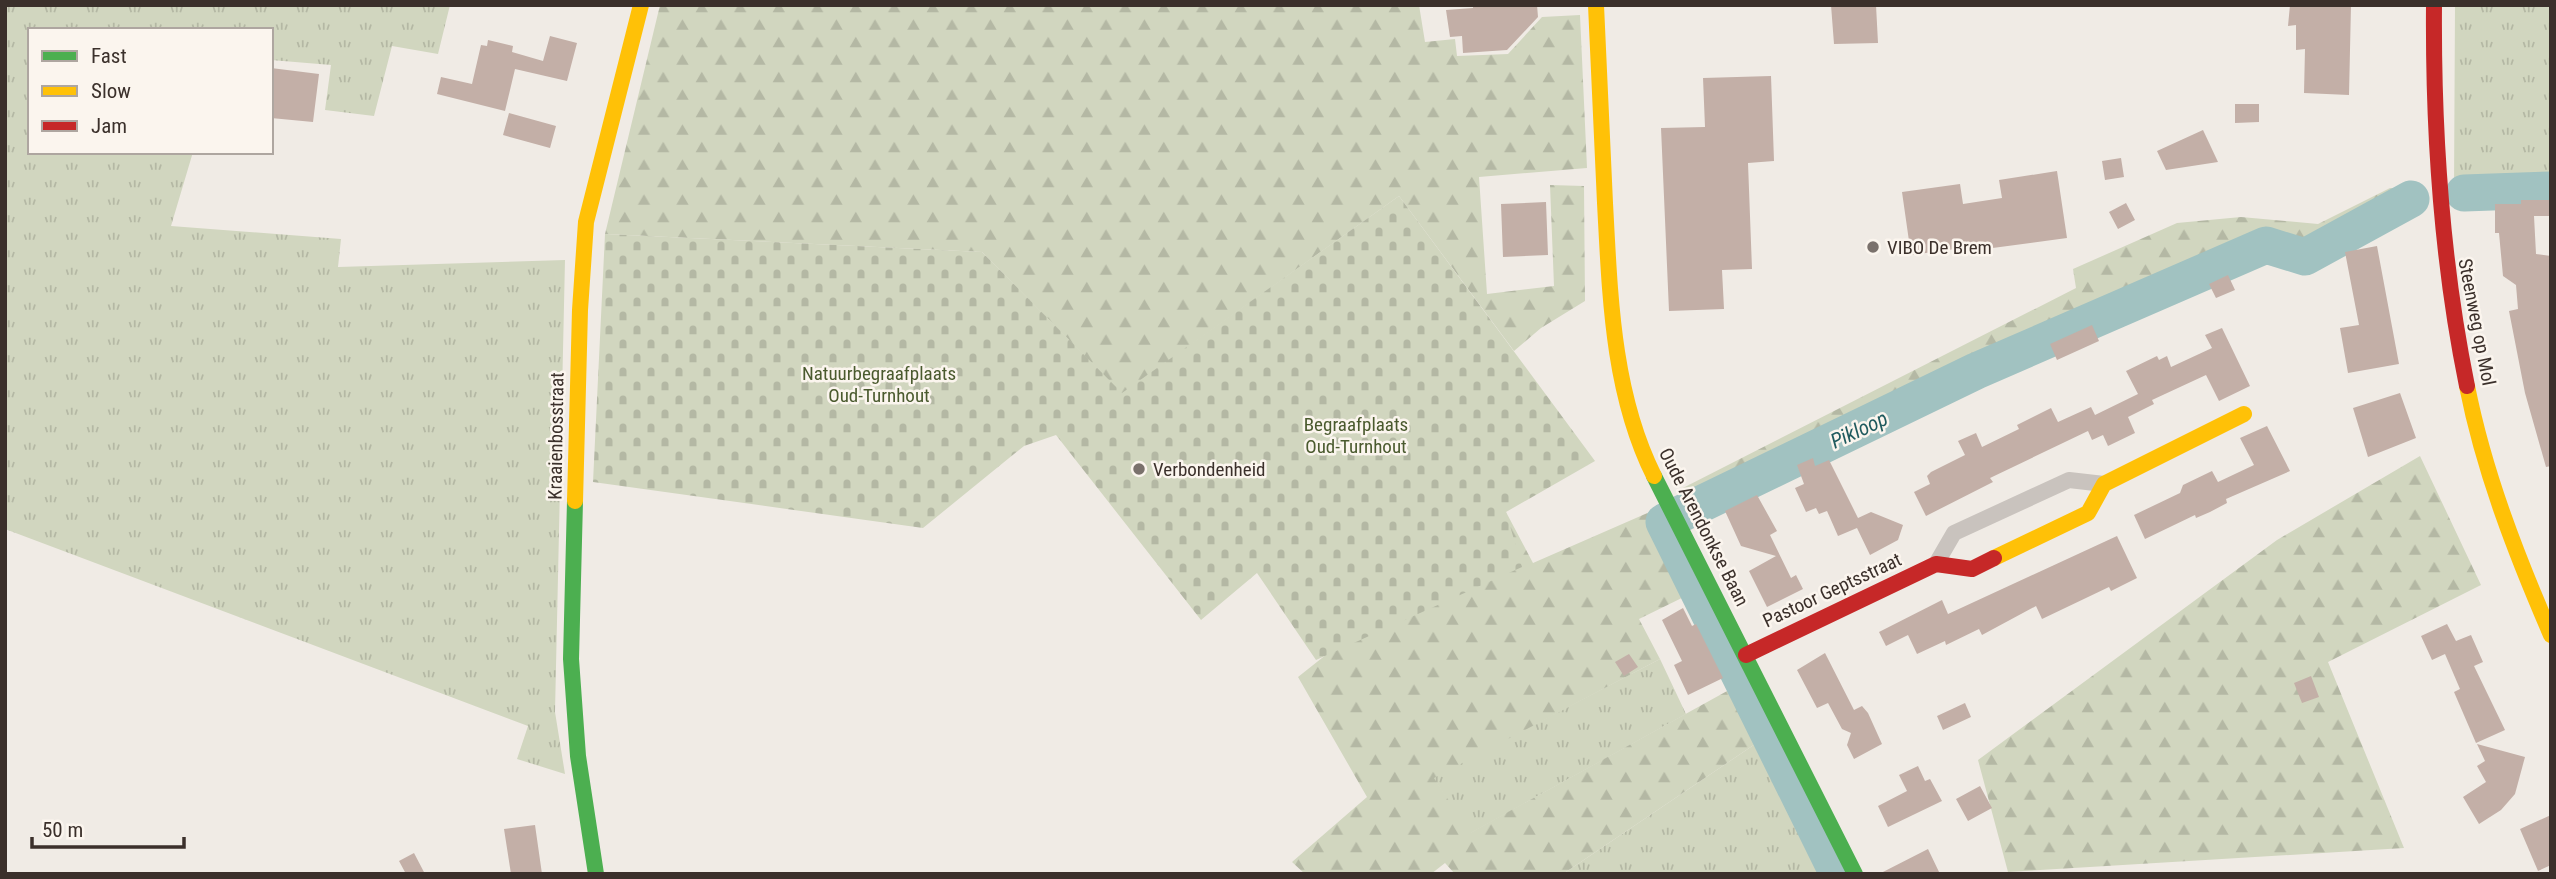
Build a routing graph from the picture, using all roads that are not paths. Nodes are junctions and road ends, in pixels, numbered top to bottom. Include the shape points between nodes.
1 (641, 5) edge
2 (1596, 5) edge
3 (2434, 5) edge
4 (2244, 414) dead end
5 (2104, 484) junction
6 (1936, 564) junction
7 (2551, 635) edge
8 (1746, 655) junction
9 (596, 874) edge
10 (1855, 874) edge

1 - 9 street, Kraaienbosstraat via 586,222 580,310 571,659 578,756
2 - 8 street, Oude Arendonkse Baan via 1610,304 1622,380 1644,456
3 - 7 street, Steenweg op Mol via 2431,99 2447,287 2487,466
4 - 5 street
5 - 6 street via 2069,480 1954,533
5 - 6 street via 2088,513 1972,569
6 - 8 street, Pastoor Geptsstraat
8 - 10 street, Oude Arendonkse Baan

